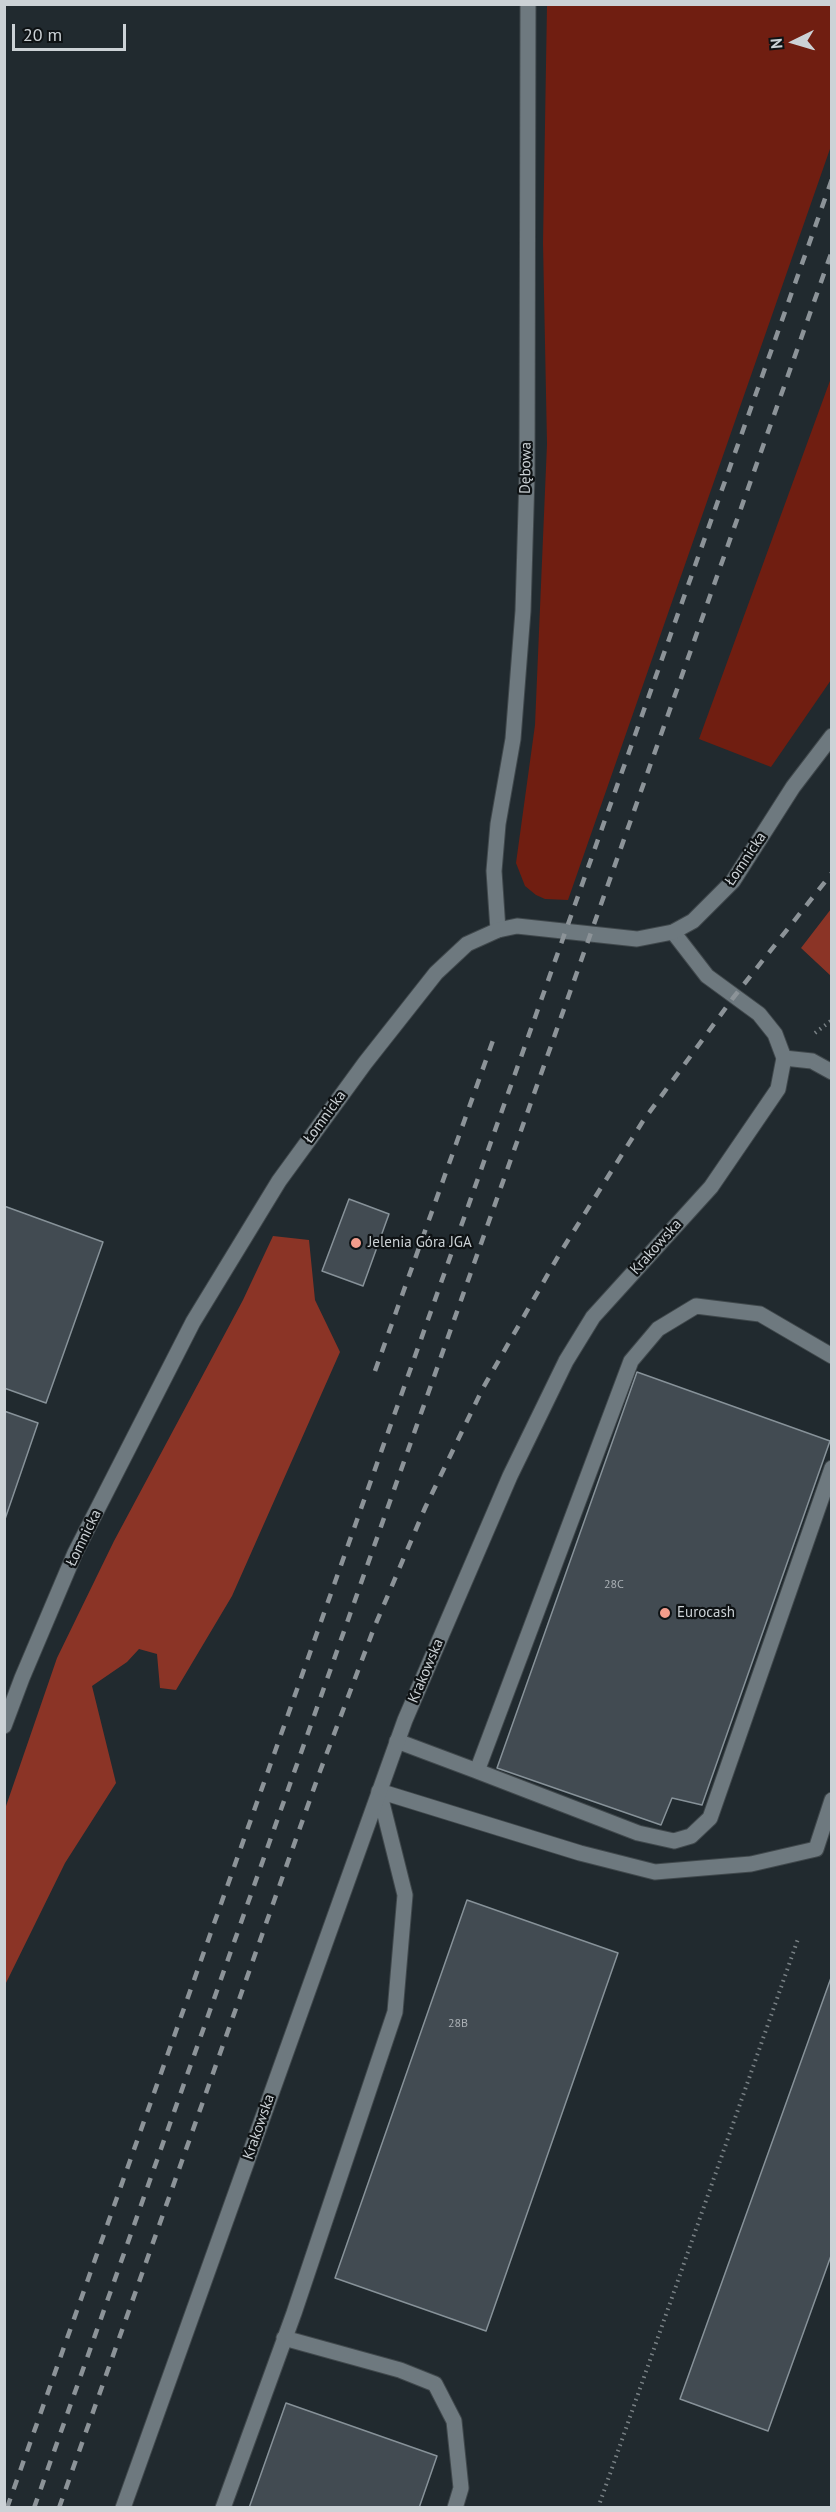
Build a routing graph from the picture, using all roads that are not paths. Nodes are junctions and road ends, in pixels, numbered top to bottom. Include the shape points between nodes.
1 (528, 4) edge
2 (831, 736) edge
3 (498, 930) junction
4 (673, 932) junction
5 (784, 1058) junction
6 (831, 1072) edge
7 (831, 1356) edge
8 (831, 1468) edge
9 (4, 1726) edge
10 (397, 1741) junction
11 (477, 1771) junction
12 (379, 1791) junction
13 (831, 1800) edge
14 (284, 2338) junction
15 (123, 2508) edge
16 (223, 2508) edge
17 (455, 2508) edge

1 - 3 street, Dębowa via 523,611 513,739 494,871
2 - 4 street, Łomnicka via 733,881 693,921
3 - 4 street, Łomnicka via 536,926 637,939
3 - 9 street, Łomnicka via 467,944 436,973 279,1181 232,1255 193,1322 75,1553
4 - 5 street via 707,976 759,1014 775,1034
5 - 6 street via 812,1061
5 - 10 street, Krakowska via 778,1089 711,1187 593,1317 566,1361 510,1476
7 - 11 street via 760,1314 696,1306 658,1329 632,1361
8 - 11 street via 710,1818 692,1836 674,1841 638,1833
10 - 11 street
10 - 12 street, Krakowska
12 - 13 street via 655,1872 751,1864 816,1849
12 - 14 street via 405,1895 395,2012
12 - 15 street, Krakowska
14 - 16 street
14 - 17 street via 400,2370 435,2384 454,2421 461,2488

